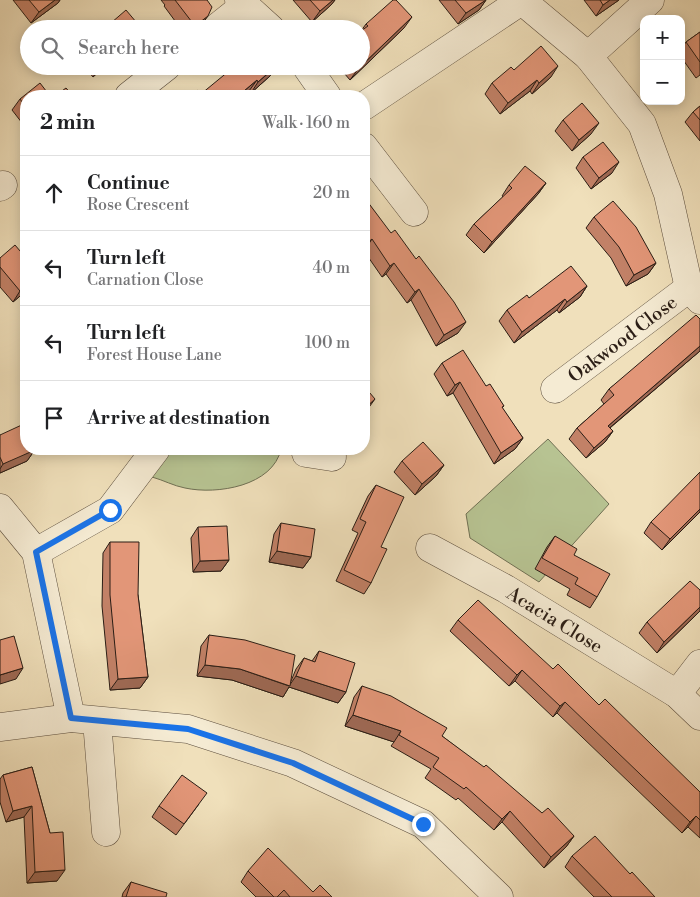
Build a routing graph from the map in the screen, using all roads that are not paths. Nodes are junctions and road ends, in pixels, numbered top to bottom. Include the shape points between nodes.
1 (521, 0) edge
2 (650, 0) edge
3 (242, 3) edge
4 (224, 20) edge
5 (261, 20) edge
6 (588, 56) junction
7 (156, 75) edge
8 (312, 75) edge
9 (137, 90) edge
10 (323, 90) edge
11 (370, 102) edge
12 (370, 155) edge
13 (414, 212) dead end
14 (695, 294) edge
15 (555, 389) dead end
16 (151, 455) edge
17 (319, 455) edge
18 (332, 457) dead end
19 (0, 508) edge
20 (430, 548) dead end
21 (36, 552) junction
22 (700, 664) edge
23 (677, 694) junction
24 (700, 716) edge
25 (84, 720) junction
26 (0, 726) edge
27 (106, 832) dead end
28 (499, 897) edge

1 - 6 street
1 - 11 street
2 - 6 street
3 - 4 street
3 - 5 street
6 - 14 street via 642,124 668,194
7 - 9 street
8 - 10 street
12 - 13 street
14 - 15 street, Oakwood Close
16 - 21 street via 110,510
17 - 18 street
19 - 21 street
20 - 23 street, Acacia Close via 506,589
21 - 25 street
22 - 23 street
23 - 24 street, Acacia Close
25 - 26 street
25 - 27 street
25 - 28 street via 188,729 293,763 423,824

